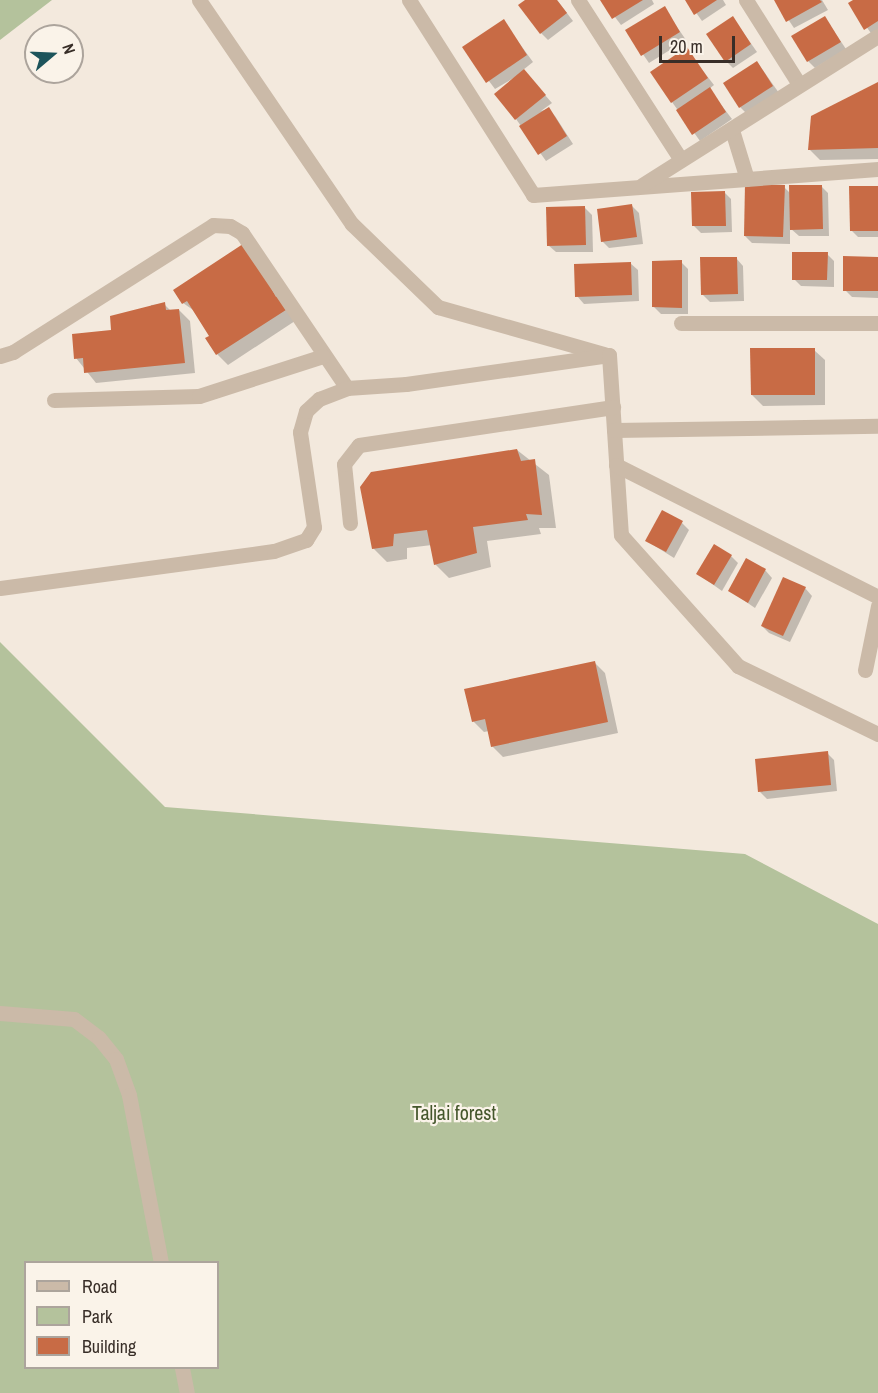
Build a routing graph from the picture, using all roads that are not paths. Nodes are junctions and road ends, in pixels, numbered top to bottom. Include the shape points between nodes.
1 (199, 0) edge
2 (409, 0) edge
3 (578, 0) edge
4 (746, 0) edge
5 (878, 36) edge
6 (799, 84) junction
7 (732, 130) junction
8 (681, 160) junction
9 (878, 169) edge
10 (747, 179) junction
11 (640, 187) junction
12 (681, 323) dead end
13 (878, 323) edge
14 (609, 355) junction
15 (0, 356) edge
16 (323, 356) junction
17 (347, 388) junction
18 (54, 400) dead end
19 (613, 407) junction
20 (878, 426) edge
21 (614, 430) junction
22 (616, 465) junction
23 (350, 523) dead end
24 (0, 588) edge
25 (878, 597) edge
26 (878, 606) edge
27 (865, 670) dead end
28 (878, 734) edge
29 (0, 1013) edge
30 (161, 1261) edge
31 (182, 1369) edge
32 (187, 1393) edge

1 - 14 street via 352,224 438,307
2 - 11 street via 533,195
3 - 8 street
4 - 6 street
5 - 6 street
6 - 7 street
7 - 8 street
7 - 10 street
8 - 11 street
9 - 10 street
10 - 11 street
12 - 13 street
14 - 17 street via 406,384
14 - 19 street
15 - 16 street via 13,352 213,225 230,226 242,233
16 - 17 street
16 - 18 street via 199,396
17 - 24 street via 319,399 306,411 300,432 314,527 306,540 274,552
19 - 21 street
19 - 23 street via 358,445 344,464
20 - 21 street
21 - 22 street
22 - 25 street
22 - 28 street via 621,535 738,666
26 - 27 street
29 - 30 street via 74,1019 99,1038 116,1059 129,1095
31 - 32 street

